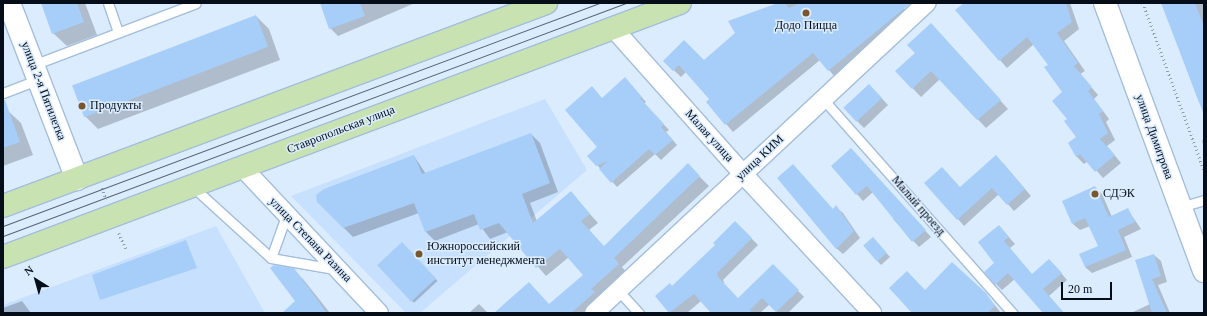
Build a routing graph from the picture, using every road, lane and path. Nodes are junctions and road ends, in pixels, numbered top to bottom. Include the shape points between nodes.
1 (9, 3) edge
2 (108, 3) edge
3 (196, 3) edge
4 (546, 3) edge
5 (680, 3) edge
6 (927, 3) edge
7 (1105, 3) edge
8 (1143, 3) edge
9 (613, 28) junction
10 (118, 32) junction
11 (36, 72) junction
12 (3, 93) edge
13 (824, 99) junction
14 (242, 167) junction
15 (1204, 170) edge
16 (742, 174) junction
17 (86, 175) junction
18 (192, 186) junction
19 (1204, 200) edge
20 (3, 206) edge
21 (1180, 208) junction
22 (113, 216) junction
23 (286, 216) junction
24 (126, 249) dead end
25 (3, 257) edge
26 (271, 258) junction
27 (338, 269) junction
28 (1204, 271) edge
29 (618, 290) junction
30 (379, 313) edge
31 (594, 313) edge
32 (639, 313) edge
33 (872, 313) edge
34 (1012, 313) edge

1 - 11 street, улица 2-я Пятилетка
2 - 10 lane
3 - 10 lane
4 - 17 main road
5 - 9 main road, Ставропольская улица
6 - 13 street, улица КИМ
7 - 21 street, улица Димитрова
8 - 15 path
9 - 14 main road, Ставропольская улица
9 - 16 street, Малая улица
10 - 11 lane
11 - 12 lane
11 - 17 street, улица 2-я Пятилетка
13 - 16 street, улица КИМ
13 - 34 lane, Малый проезд
14 - 18 main road, Ставропольская улица
14 - 23 street, улица Степана Разина
16 - 29 street, улица КИМ
16 - 33 street, Малая улица
17 - 20 main road
17 - 22 path
18 - 22 main road, Ставропольская улица
18 - 26 lane
19 - 21 lane
21 - 28 street, улица Димитрова
22 - 24 path
22 - 25 main road, Ставропольская улица
23 - 26 lane
23 - 27 street, улица Степана Разина
26 - 27 lane
27 - 30 street, улица Степана Разина
29 - 31 street, улица КИМ
29 - 32 lane

